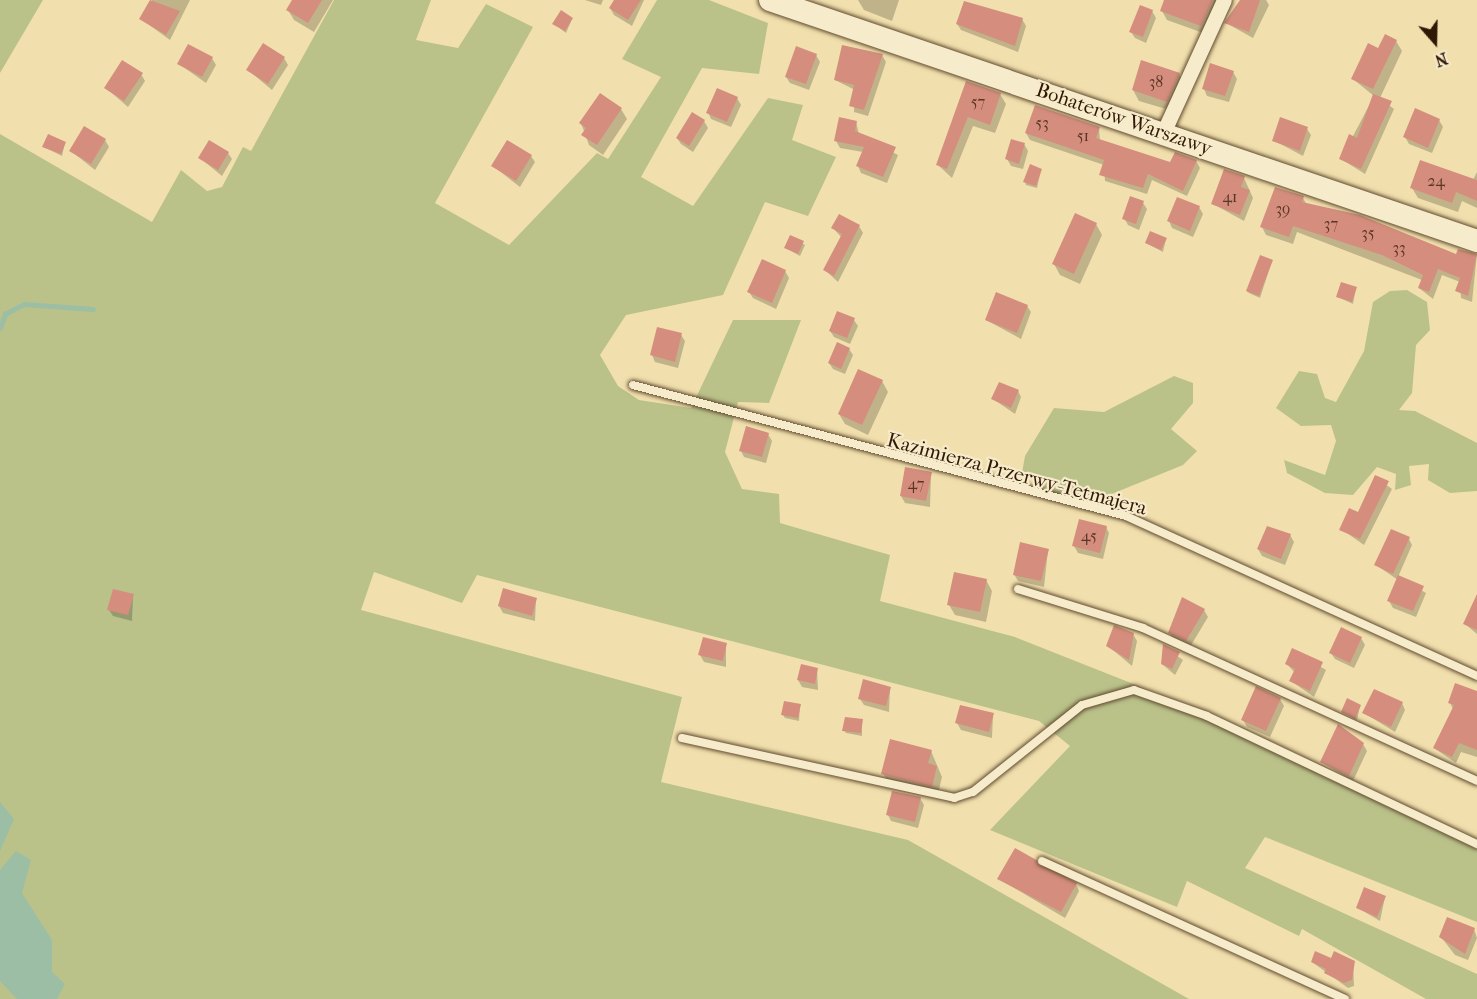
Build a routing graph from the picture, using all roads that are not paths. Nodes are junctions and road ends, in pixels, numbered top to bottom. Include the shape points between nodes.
1 (770, 0) edge
2 (1224, 0) edge
3 (1163, 133) junction
4 (1477, 241) edge
5 (633, 385) dead end
6 (1018, 589) dead end
7 (1477, 676) edge
8 (682, 738) dead end
9 (1477, 781) edge
10 (1477, 844) edge
11 (1042, 861) dead end
12 (1345, 999) edge

1 - 3 street, Bohaterów Warszawy
2 - 3 street
3 - 4 street, Bohaterów Warszawy
5 - 7 lane, Kazimierza Przerwy-Tetmajera via 1126,516
6 - 9 lane via 1143,628
8 - 10 lane via 954,798 973,792 1082,705 1134,690 1207,716
11 - 12 lane

